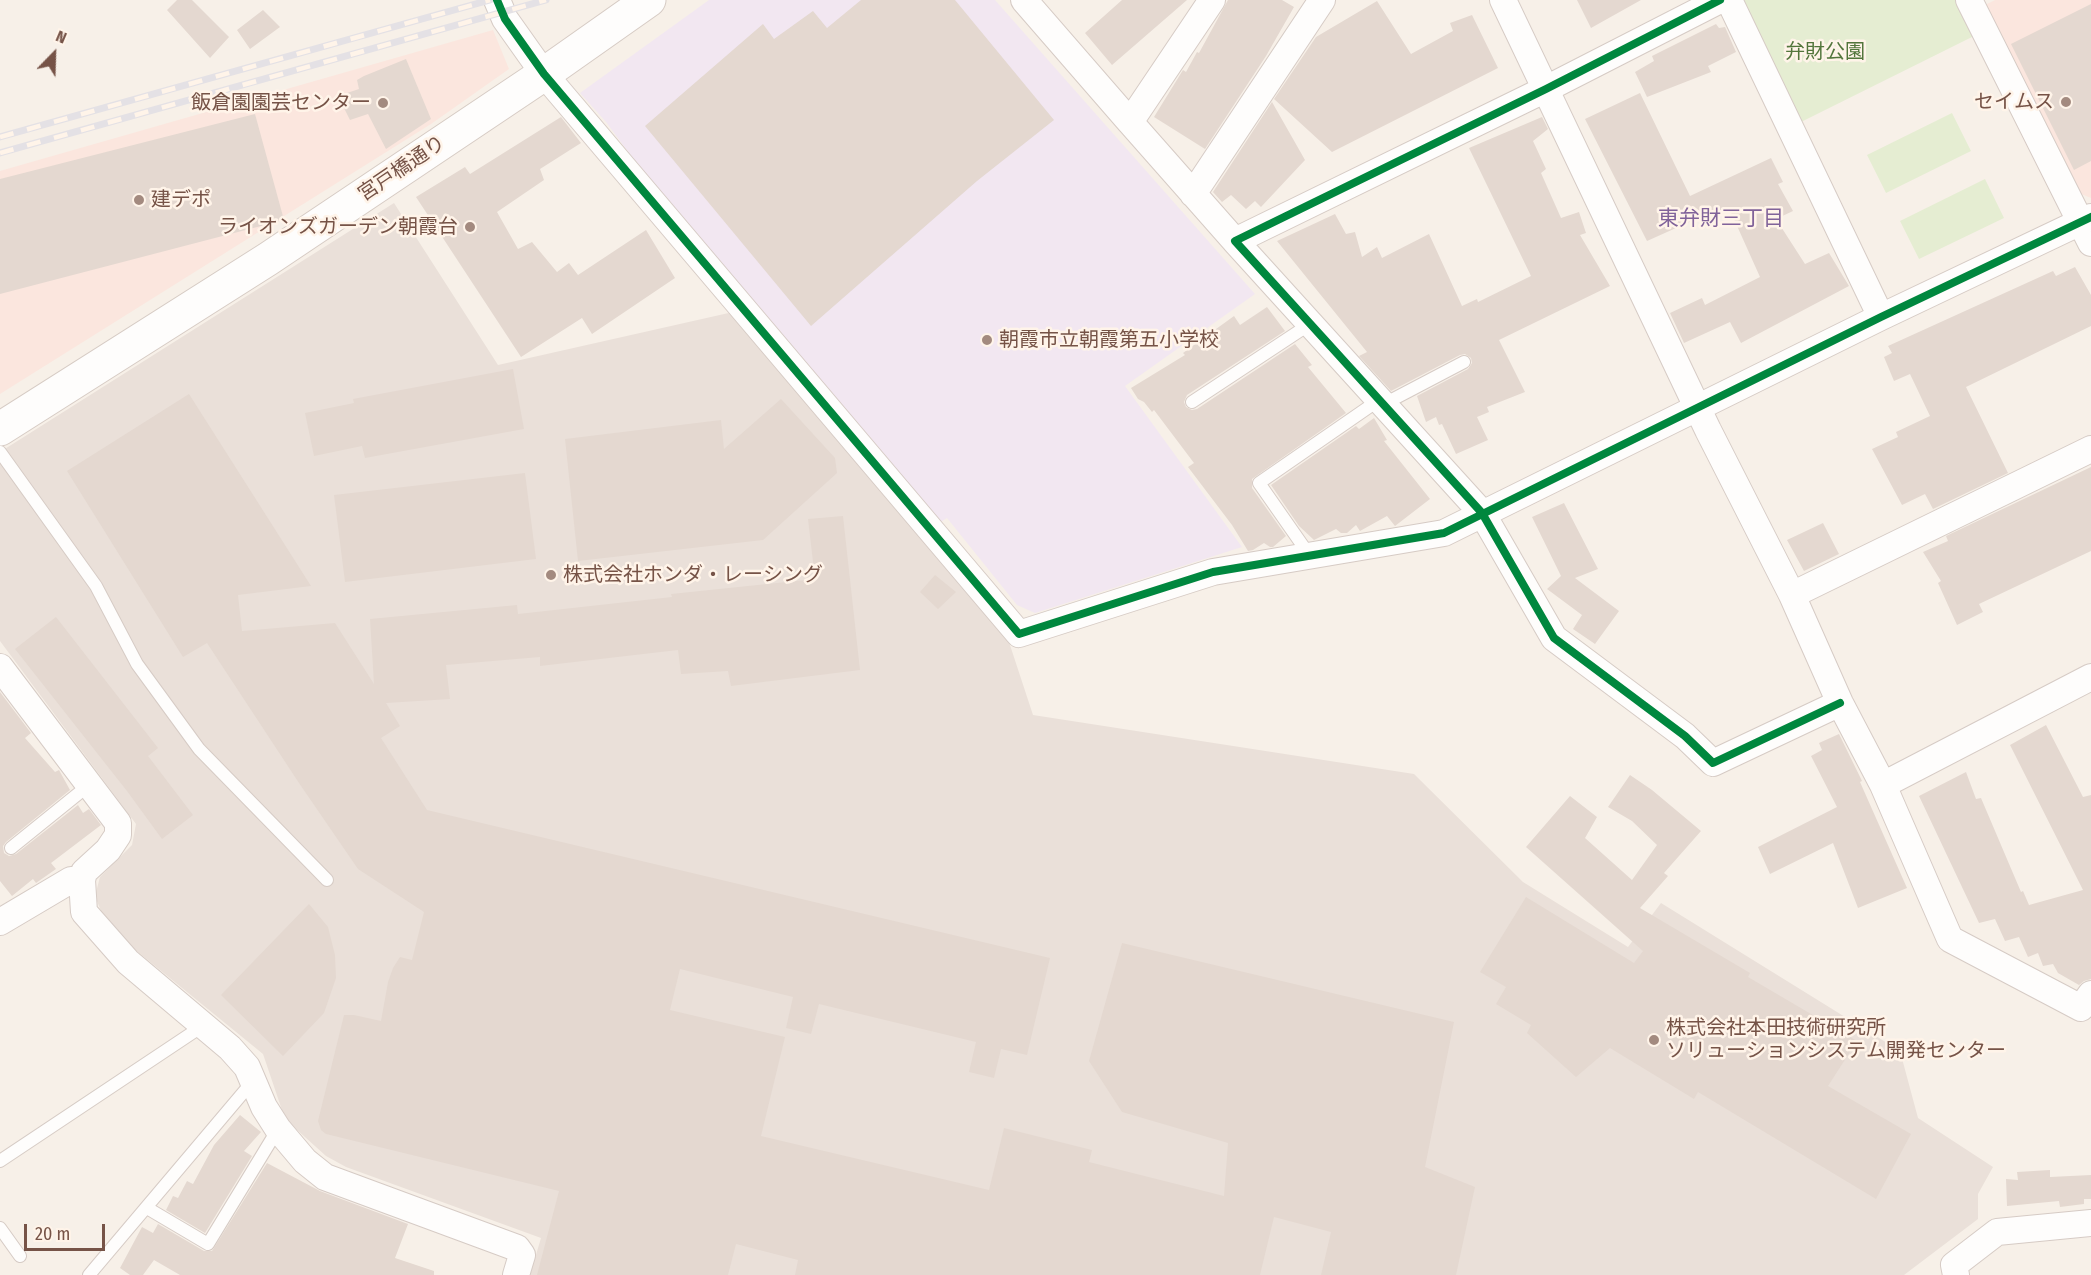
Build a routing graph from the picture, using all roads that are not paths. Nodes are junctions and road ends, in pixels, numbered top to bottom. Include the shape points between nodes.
1 (497, 0) edge
2 (649, 0) edge
3 (1024, 0) edge
4 (1212, 0) edge
5 (1322, 0) edge
6 (1503, 0) edge
7 (1720, 0) edge
8 (1729, 0) edge
9 (1969, 0) edge
10 (544, 74) junction
11 (1546, 89) junction
12 (1130, 122) junction
13 (1193, 194) junction
14 (2088, 227) edge
15 (1235, 241) junction
16 (1881, 317) junction
17 (1310, 324) junction
18 (1464, 362) dead end
19 (1192, 402) dead end
20 (1381, 402) junction
21 (1697, 408) junction
22 (0, 429) edge
23 (2091, 449) edge
24 (0, 452) edge
25 (1482, 513) junction
26 (1310, 556) junction
27 (1792, 595) junction
28 (0, 668) edge
29 (2091, 677) edge
30 (1840, 703) junction
31 (89, 785) junction
32 (1883, 785) junction
33 (11, 848) dead end
34 (327, 879) dead end
35 (82, 880) junction
36 (0, 922) edge
37 (2091, 994) edge
38 (204, 1025) junction
39 (253, 1081) junction
40 (278, 1129) junction
41 (0, 1161) edge
42 (147, 1208) junction
43 (2091, 1224) edge
44 (0, 1228) edge
45 (20, 1256) dead end
46 (89, 1275) edge
47 (516, 1275) edge
48 (1956, 1275) edge

1 - 10 street via 505,19
2 - 10 street, 宮戸橋通り
3 - 12 street
4 - 12 street
5 - 13 street
6 - 11 street
7 - 11 street
8 - 16 street
9 - 14 street
10 - 22 street, 宮戸橋通り via 268,259
10 - 26 street via 1019,634 1214,572
11 - 15 street
11 - 21 street
12 - 13 street
13 - 15 street
14 - 16 street
15 - 17 street
16 - 21 street
17 - 19 lane
17 - 20 street
18 - 20 lane
20 - 25 street
20 - 26 lane via 1259,483
21 - 25 street
21 - 27 street
23 - 27 street
24 - 34 lane via 96,586 137,664 199,749
25 - 26 street via 1444,533
25 - 30 street via 1554,638 1685,736 1713,763
27 - 30 street
28 - 31 street
29 - 32 street
30 - 32 street
31 - 33 lane
31 - 35 street via 118,824 118,835 84,872
32 - 37 street via 1950,939 2081,1008
35 - 36 street via 71,880
35 - 38 street via 84,912 128,962
38 - 39 street via 247,1067
38 - 41 lane
39 - 40 street
39 - 42 lane
40 - 42 lane via 208,1244
40 - 47 street via 325,1178 517,1248 522,1255
42 - 46 lane
43 - 48 street via 1997,1232 1954,1265
44 - 45 lane

